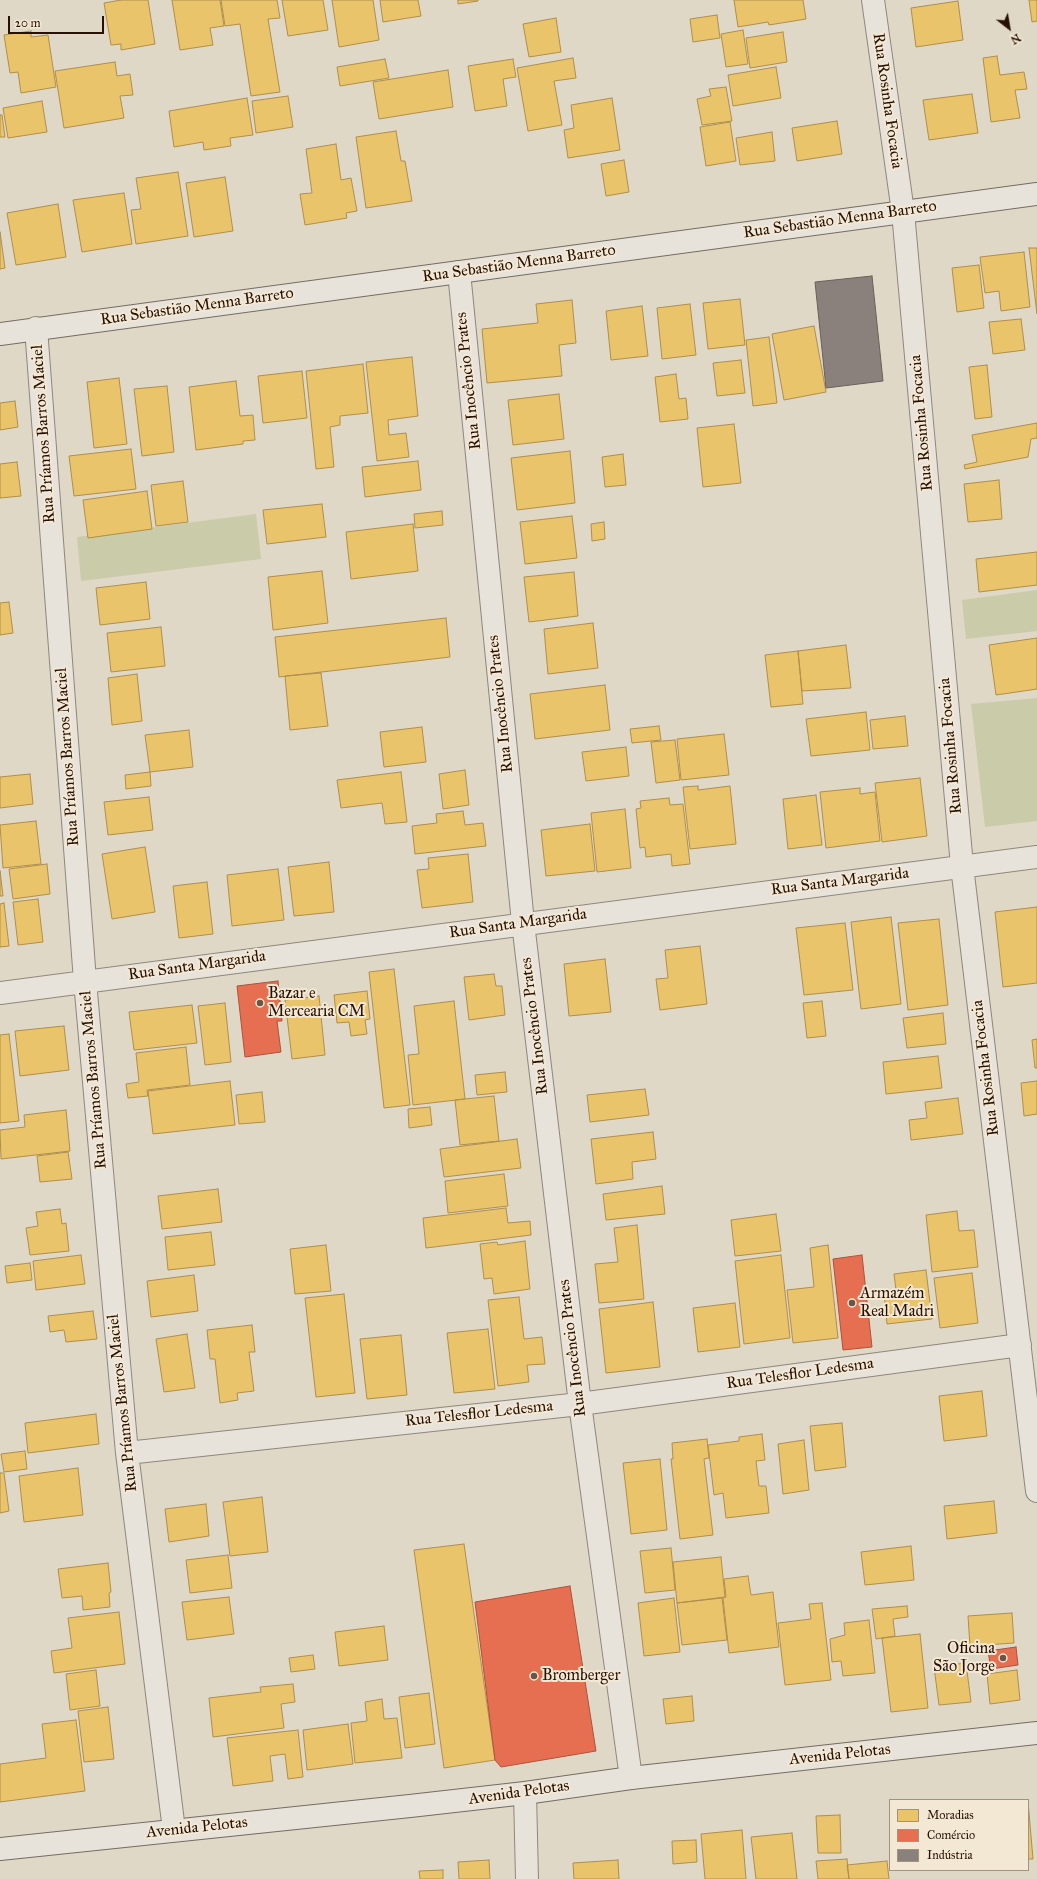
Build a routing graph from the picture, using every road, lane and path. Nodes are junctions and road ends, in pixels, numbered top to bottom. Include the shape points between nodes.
1 (873, 0) edge
2 (1037, 194) edge
3 (903, 212) junction
4 (459, 272) junction
5 (36, 328) junction
6 (0, 334) edge
7 (1037, 857) edge
8 (962, 866) junction
9 (523, 923) junction
10 (85, 981) junction
11 (0, 993) edge
12 (1020, 1345) junction
13 (580, 1404) junction
14 (127, 1453) junction
15 (1037, 1491) edge
16 (1037, 1733) edge
17 (631, 1778) junction
18 (525, 1793) junction
19 (174, 1830) junction
20 (0, 1849) edge
21 (526, 1879) edge

1 - 3 street, Rua Rosinha Focacia
2 - 3 street, Rua Sebastião Menna Barreto
3 - 4 street, Rua Sebastião Menna Barreto
3 - 8 street, Rua Rosinha Focacia
4 - 5 street, Rua Sebastião Menna Barreto
4 - 9 street, Rua Inocêncio Prates
5 - 6 street, Rua Sebastião Menna Barreto
5 - 10 street, Rua Príamos Barros Maciel
7 - 8 street, Rua Santa Margarida
8 - 9 street, Rua Santa Margarida
8 - 12 street, Rua Rosinha Focacia
9 - 10 street, Rua Santa Margarida
9 - 13 street, Rua Inocêncio Prates
10 - 11 street, Rua Santa Margarida
10 - 14 street, Rua Príamos Barros Maciel
12 - 13 street, Rua Telesflor Ledesma
12 - 15 street, Rua Rosinha Focacia
13 - 14 street, Rua Telesflor Ledesma
13 - 17 street, Rua Inocêncio Prates
14 - 19 street, Rua Príamos Barros Maciel
16 - 17 street, Avenida Pelotas
17 - 18 street, Avenida Pelotas
18 - 19 street, Avenida Pelotas
18 - 21 street
19 - 20 street, Avenida Pelotas

